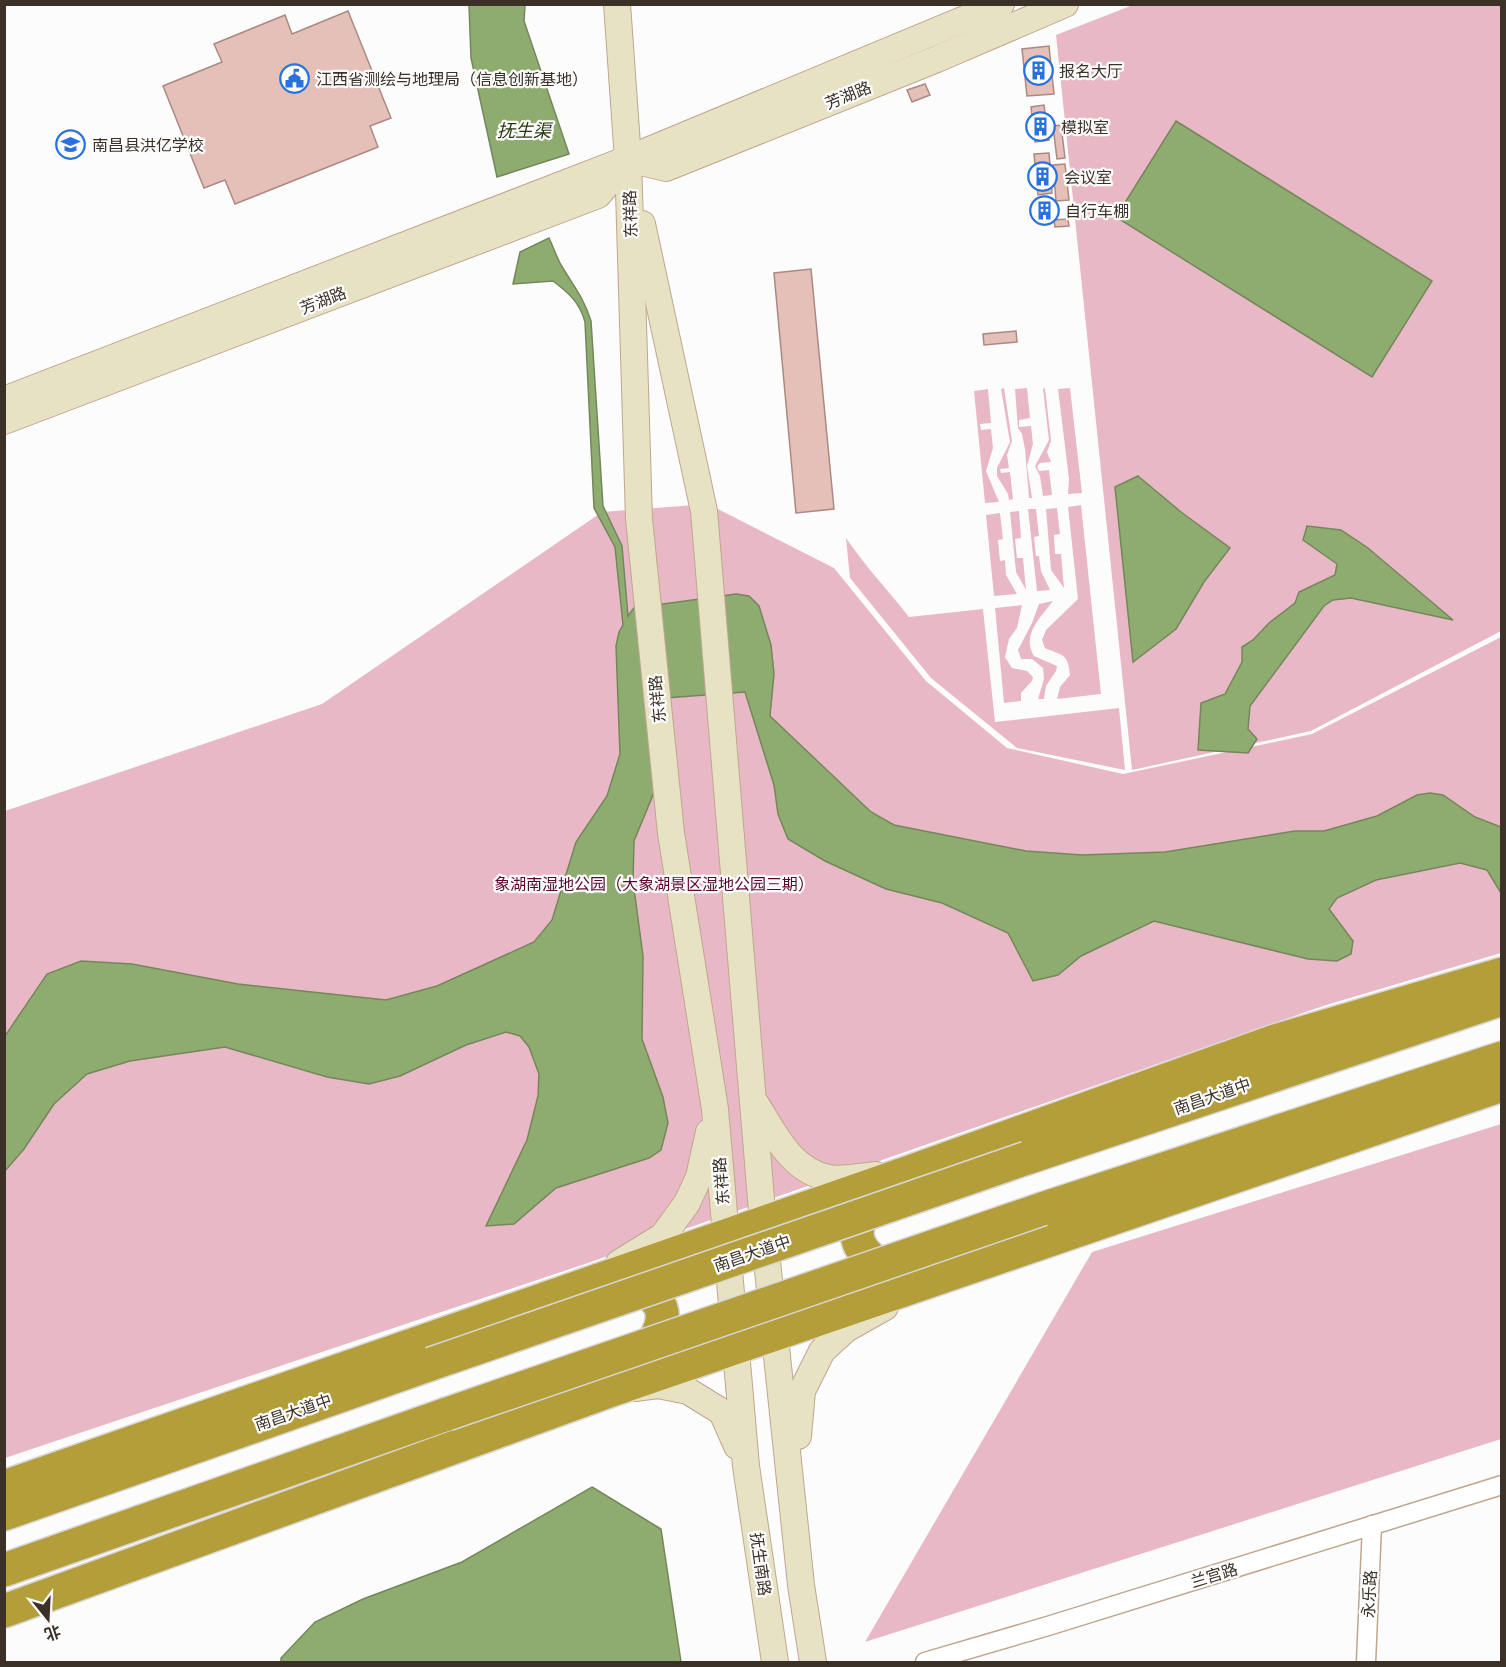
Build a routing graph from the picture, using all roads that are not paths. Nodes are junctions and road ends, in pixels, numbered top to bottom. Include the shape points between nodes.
1 (617, 4) edge
2 (1001, 4) edge
3 (1065, 4) edge
4 (628, 159) junction
5 (4, 400) edge
6 (4, 421) edge
7 (1502, 974) edge
8 (1502, 999) edge
9 (1502, 1058) edge
10 (1502, 1085) edge
11 (752, 1098) junction
12 (715, 1108) junction
13 (912, 1172) junction
14 (763, 1222) junction
15 (725, 1236) junction
16 (930, 1282) junction
17 (586, 1283) junction
18 (776, 1335) junction
19 (735, 1348) junction
20 (609, 1391) junction
21 (746, 1466) junction
22 (1502, 1485) edge
23 (4, 1487) edge
24 (793, 1494) junction
25 (4, 1514) edge
26 (1372, 1525) junction
27 (66, 1548) junction
28 (4, 1570) edge
29 (4, 1580) edge
30 (4, 1611) edge
31 (776, 1662) edge
32 (813, 1662) edge
33 (925, 1662) edge
34 (1366, 1662) edge

1 - 4 main road, 东祥路
2 - 4 main road, 芳湖路
3 - 4 main road, 芳湖路 via 666,168
4 - 5 main road, 芳湖路
4 - 6 main road, 芳湖路 via 598,195
4 - 11 main road, 东祥路 via 704,511
4 - 12 main road, 东祥路 via 639,519 671,833
7 - 13 highway via 1275,1041
8 - 25 highway, 南昌大道中, bridge via 1027,1158
9 - 27 highway, bridge via 1042,1209
10 - 16 highway
11 - 13 main road via 783,1148 805,1169 830,1179
11 - 14 main road, 东祥路
12 - 15 main road, 东祥路
12 - 17 main road via 699,1177 687,1203 663,1236
13 - 14 highway
13 - 16 highway via 869,1206 857,1225 858,1243 866,1256 893,1273
14 - 15 highway
14 - 18 main road, 东祥路
15 - 17 highway
15 - 19 main road, 东祥路
16 - 18 highway
16 - 24 main road via 846,1329 822,1351 802,1391
17 - 20 highway via 630,1286 653,1296 662,1306 663,1320 651,1347
17 - 23 highway
18 - 19 highway
18 - 24 main road, 东祥路
19 - 20 highway
19 - 21 main road, 东祥路
20 - 21 main road via 658,1385 688,1391 722,1412
20 - 30 highway
21 - 31 main road, 抚生南路
22 - 26 street, 兰宫路
24 - 32 main road
26 - 33 street, 兰宫路
26 - 34 street, 永乐路
27 - 28 highway
27 - 29 highway

